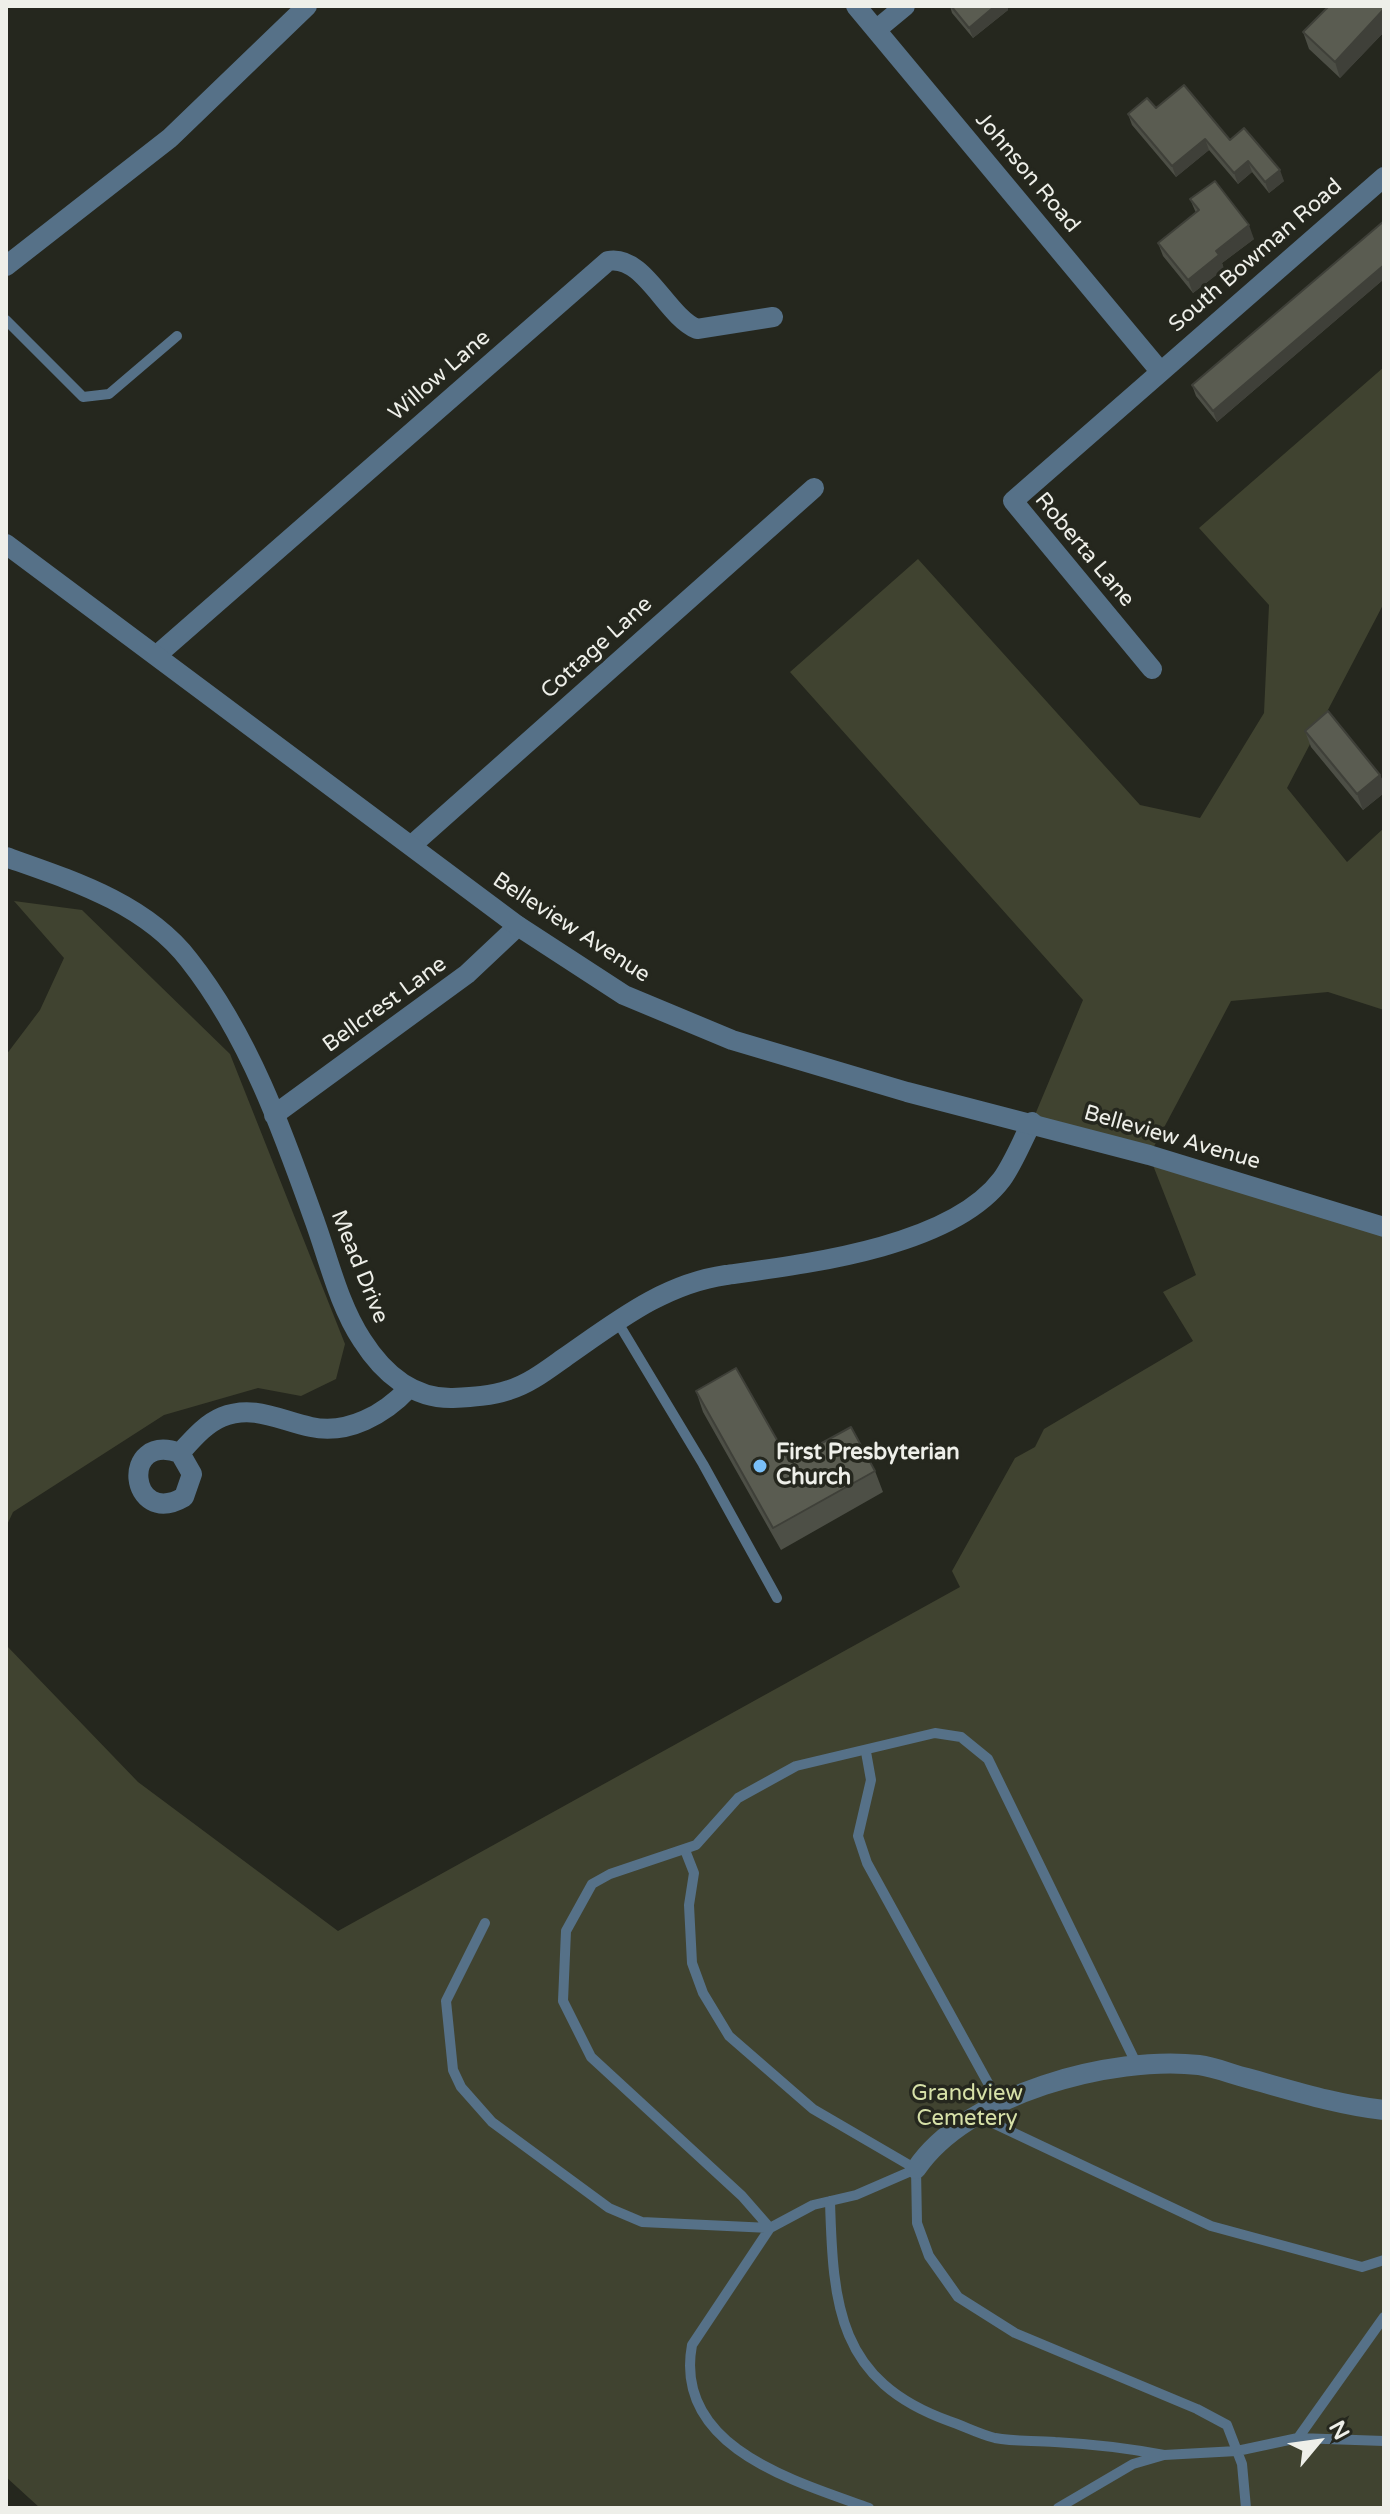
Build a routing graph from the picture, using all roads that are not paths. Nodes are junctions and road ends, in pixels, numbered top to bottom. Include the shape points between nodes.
1 (307, 6) edge
2 (856, 6) edge
3 (905, 6) edge
4 (876, 30) junction
5 (1384, 177) edge
6 (6, 266) edge
7 (773, 317) dead end
8 (6, 320) edge
9 (177, 336) dead end
10 (1160, 371) junction
11 (814, 488) dead end
12 (6, 544) edge
13 (157, 655) junction
14 (1152, 669) dead end
15 (412, 845) junction
16 (6, 857) edge
17 (518, 926) junction
18 (274, 1115) junction
19 (1032, 1122) junction
20 (1384, 1227) edge
21 (617, 1321) junction
22 (409, 1388) junction
23 (180, 1453) dead end
24 (777, 1598) dead end
25 (866, 1752) junction
26 (685, 1850) junction
27 (485, 1923) dead end
28 (1137, 2065) junction
29 (999, 2103) junction
30 (1384, 2110) edge
31 (978, 2116) junction
32 (916, 2169) junction
33 (830, 2201) junction
34 (770, 2228) junction
35 (1384, 2260) edge
36 (1384, 2317) edge
37 (1298, 2438) junction
38 (1384, 2441) edge
39 (1237, 2451) junction
40 (1164, 2455) junction
41 (869, 2508) edge
42 (1058, 2508) edge
43 (1246, 2508) edge

1 - 6 street via 170,138
2 - 4 street, Johnson Road
3 - 4 street
4 - 10 street, Johnson Road
5 - 10 street, South Bowman Road
7 - 13 street, Willow Lane via 697,329 636,268 618,259 608,261
8 - 9 lane via 83,397 109,394
10 - 14 street, Roberta Lane via 1013,501
11 - 15 street, Cottage Lane
12 - 13 street, Belleview Avenue
13 - 15 street, Belleview Avenue
15 - 17 street, Belleview Avenue
16 - 18 street, Mead Drive via 107,897 168,937 223,1012
17 - 18 street, Bellcrest Lane via 467,974
17 - 19 street, Belleview Avenue via 624,995 675,1019 878,1083
18 - 22 street, Mead Drive via 348,1314 377,1360
19 - 20 street, Belleview Avenue
19 - 21 street, Mead Drive via 1002,1179 960,1216 934,1230 802,1266 700,1279
21 - 22 street, Mead Drive via 511,1390 450,1398 424,1396
21 - 24 lane
22 - 23 street via 379,1413 341,1428 308,1427 264,1413 222,1417
25 - 26 lane via 815,1759 759,1783
25 - 28 lane via 935,1733 961,1737 988,1759
25 - 29 lane via 871,1780 858,1836 867,1863
26 - 32 lane via 694,1873 689,1905 692,1963 729,2036 813,2109
26 - 34 lane via 592,1884 566,1931 563,2001 591,2057
27 - 34 lane via 446,2001 453,2070 492,2122 609,2208 642,2222
28 - 29 street via 1071,2078
28 - 30 street via 1200,2065
29 - 31 street
31 - 32 street via 929,2150
31 - 35 lane via 1211,2226 1362,2267
32 - 33 lane
32 - 39 lane via 917,2223 929,2256 958,2297 1015,2333 1227,2425
33 - 34 lane
33 - 40 lane via 832,2255 847,2334 856,2356 894,2395 995,2438 1118,2446
34 - 41 lane via 692,2345 692,2398 716,2433 758,2464
36 - 37 lane
37 - 38 lane
37 - 39 lane
39 - 40 lane
39 - 43 lane
40 - 42 lane via 1133,2464

